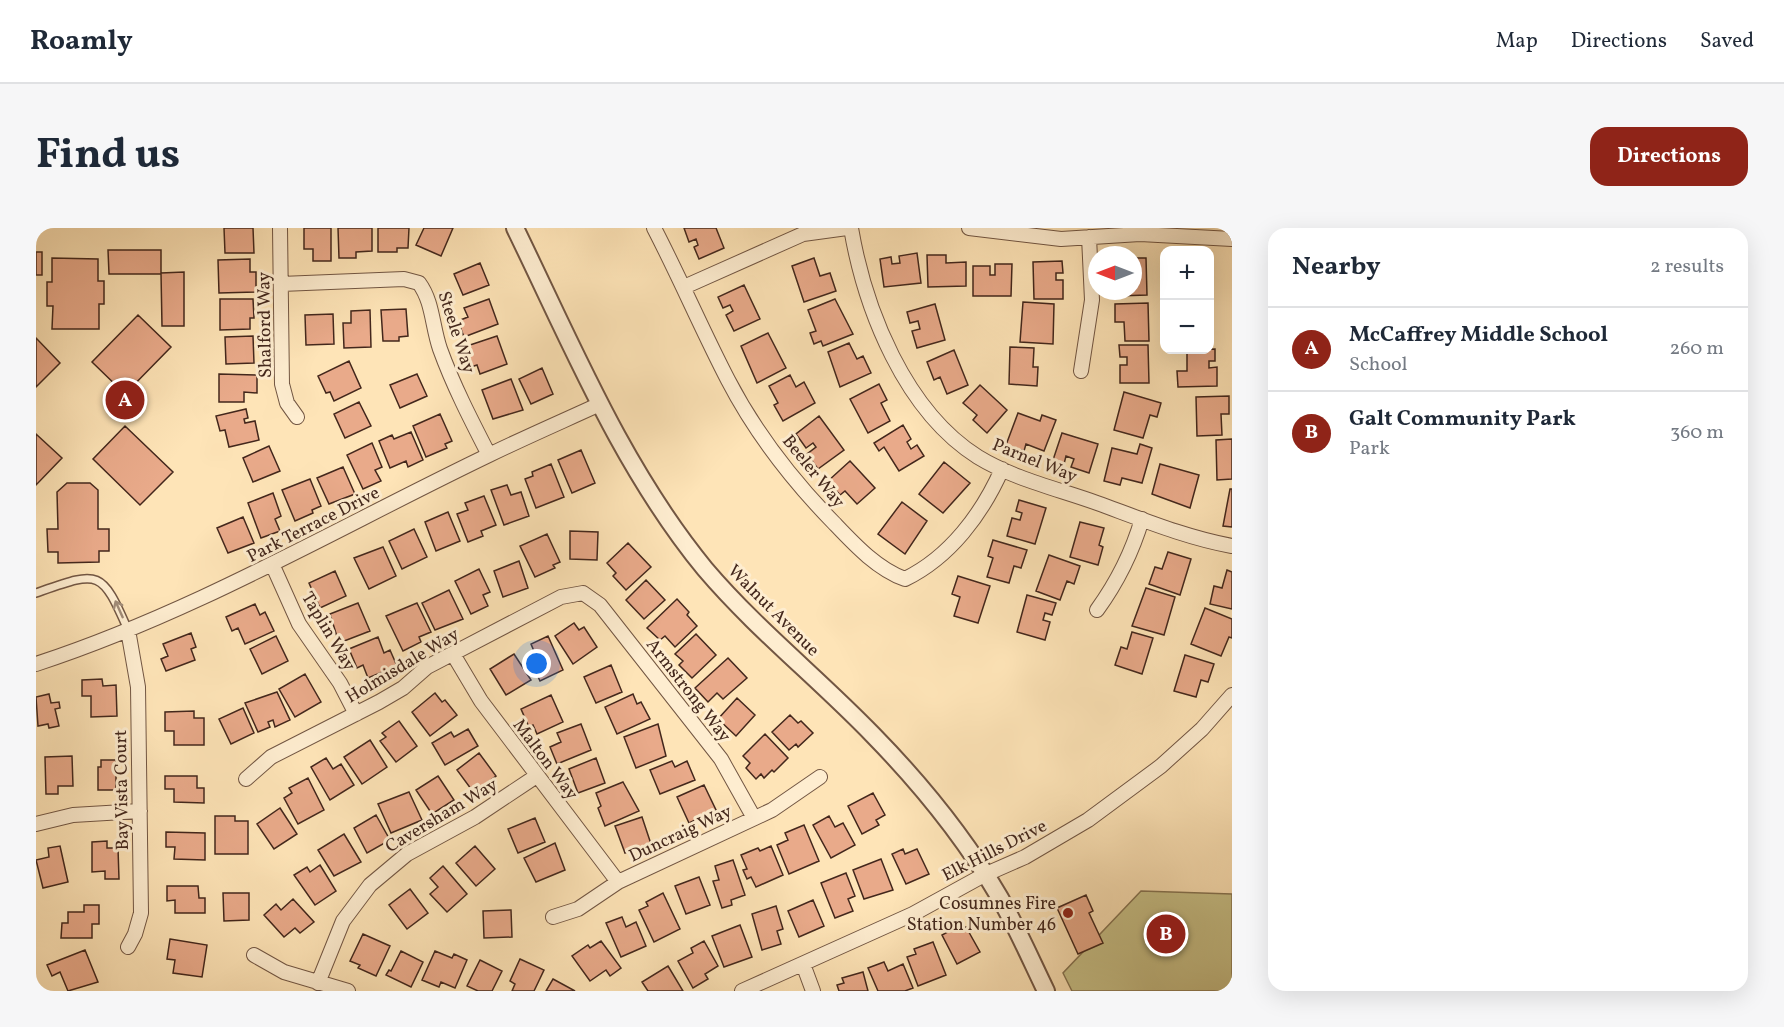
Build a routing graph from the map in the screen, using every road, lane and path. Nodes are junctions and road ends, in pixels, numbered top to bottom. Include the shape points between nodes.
1 (280, 228) edge
2 (515, 228) edge
3 (654, 228) edge
4 (849, 228) edge
5 (969, 228) edge
6 (998, 230) edge
7 (1089, 237) junction
8 (1232, 239) edge
9 (281, 284) junction
10 (684, 286) junction
11 (1081, 371) dead end
12 (600, 404) junction
13 (297, 417) dead end
14 (489, 455) junction
15 (1002, 469) junction
16 (1143, 519) junction
17 (1232, 546) edge
18 (273, 566) junction
19 (36, 592) edge
20 (583, 593) joint
21 (1097, 610) dead end
22 (128, 630) junction
23 (453, 654) junction
24 (36, 664) edge
25 (1232, 694) edge
26 (356, 714) junction
27 (535, 777) junction
28 (820, 777) dead end
29 (246, 779) dead end
30 (140, 811) junction
31 (754, 818) junction
32 (36, 824) edge
33 (984, 875) junction
34 (618, 882) junction
35 (554, 917) dead end
36 (128, 948) dead end
37 (254, 955) dead end
38 (803, 964) junction
39 (318, 983) junction
40 (348, 991) edge
41 (742, 991) edge
42 (813, 991) edge
43 (1046, 991) edge

1 - 9 street, Shalford Way
2 - 12 street, Walnut Avenue
3 - 10 street, Beeler Way
4 - 10 street via 803,234
4 - 15 street, Parnel Way via 871,311 913,390 957,440
5 - 6 street
6 - 7 street via 1061,239
7 - 8 street via 1174,234
7 - 11 street via 1092,300
9 - 13 street, Shalford Way via 282,384 287,403
9 - 14 street, Steele Way via 404,279 419,283 428,295 448,370
10 - 15 street, Beeler Way via 729,381 766,441 820,510 891,574 905,579 938,557 984,507
12 - 14 street, Park Terrace Drive
12 - 33 street, Walnut Avenue via 642,480 706,569 759,627 885,748 954,831
14 - 18 street, Park Terrace Drive
15 - 16 street, Parnel Way
16 - 17 street, Parnel Way
16 - 21 street via 1124,568
18 - 22 street, Park Terrace Drive
18 - 26 street, Taplin Way via 299,624 340,682
22 -> 19 lane via 110,589 95,579 74,580
20 - 23 street, Holmisdale Way via 561,597
20 - 31 street, Armstrong Way via 600,605 721,759
22 - 24 street, Park Terrace Drive
22 - 30 street, Bay Vista Court via 138,687
23 - 26 street, Holmisdale Way
23 - 27 street, Malton Way
25 - 33 street, Elk Hills Drive via 1202,729 1122,797 1025,856
26 - 29 street, Holmisdale Way via 272,757
27 - 34 street, Malton Way
27 - 39 street, Caversham Way via 475,817 408,854 376,879 343,921
28 - 31 street, Duncraig Way
30 - 32 street via 73,815
30 - 36 street, Bay Vista Court via 141,912
31 - 34 street, Duncraig Way
33 - 38 street, Elk Hills Drive via 913,914
33 - 43 street, Walnut Avenue
34 - 35 street, Duncraig Way via 578,909
37 - 39 street via 284,972
38 - 41 street, Elk Hills Drive
38 - 42 street
39 - 40 street

